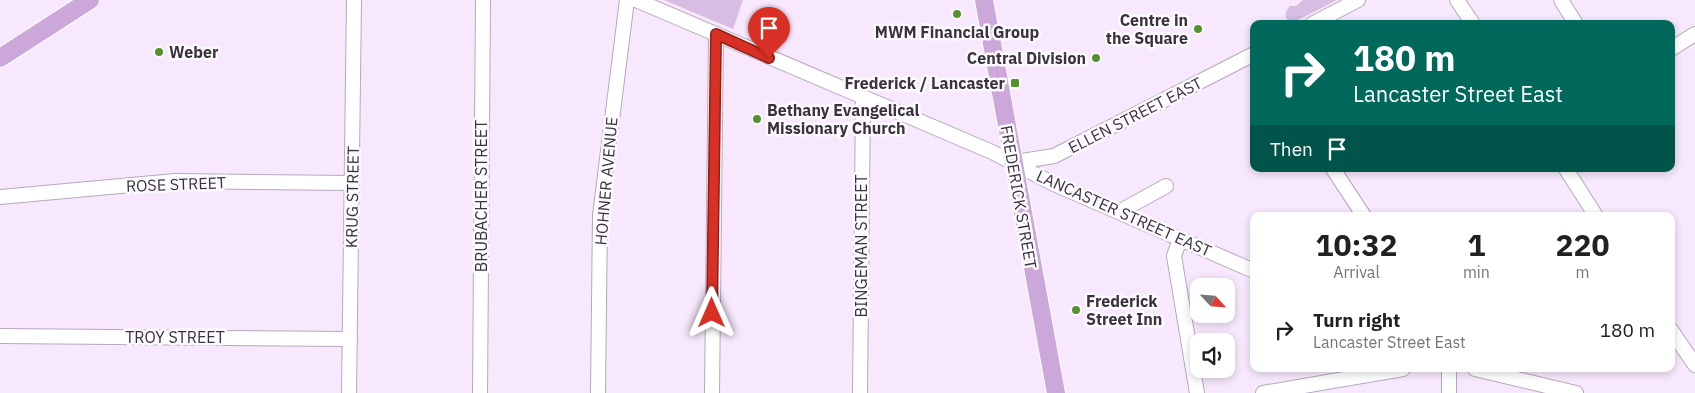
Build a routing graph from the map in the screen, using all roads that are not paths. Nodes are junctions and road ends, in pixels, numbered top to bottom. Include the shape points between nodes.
1 (90, 0) edge
2 (354, 0) edge
3 (483, 0) edge
4 (627, 0) edge
5 (636, 0) edge
6 (984, 0) edge
7 (1358, 0) edge
8 (1458, 0) edge
9 (1561, 0) edge
10 (1320, 20) edge
11 (1470, 20) edge
12 (1574, 20) edge
13 (716, 34) junction
14 (1695, 34) edge
15 (1675, 46) edge
16 (1250, 56) edge
17 (0, 58) edge
18 (863, 98) junction
19 (1054, 156) junction
20 (1012, 162) junction
21 (1335, 172) edge
22 (1568, 172) edge
23 (352, 182) junction
24 (1054, 184) junction
25 (1166, 186) dead end
26 (0, 196) edge
27 (1119, 212) junction
28 (1361, 212) edge
29 (1593, 212) edge
30 (1180, 239) junction
31 (1250, 270) edge
32 (0, 336) edge
33 (1675, 336) edge
34 (350, 339) junction
35 (1695, 365) edge
36 (1385, 372) edge
37 (1449, 372) edge
38 (1487, 372) edge
39 (349, 393) edge
40 (480, 393) edge
41 (598, 393) edge
42 (712, 393) edge
43 (860, 393) edge
44 (1056, 393) edge
45 (1197, 393) edge
46 (1262, 393) edge
47 (1449, 393) edge
48 (1573, 393) edge

1 - 17 main road
2 - 23 street, KRUG STREET
3 - 40 street, BRUBACHER STREET
4 - 41 street, HOHNER AVENUE via 600,215
5 - 13 street, LANCASTER STREET EAST
6 - 20 main road, FREDERICK STREET
7 - 10 street
8 - 11 street
9 - 12 street
13 - 18 street, LANCASTER STREET EAST
13 - 42 street
14 - 15 street
16 - 19 street, ELLEN STREET EAST
18 - 20 street, LANCASTER STREET EAST
18 - 43 street, BINGEMAN STREET
19 - 20 street, ELLEN STREET EAST
19 - 24 street via 1048,167
20 - 24 street, LANCASTER STREET EAST
20 - 44 main road, FREDERICK STREET
21 - 28 street
22 - 29 street
23 - 26 street, ROSE STREET via 175,181
23 - 34 street, KRUG STREET
24 - 27 street, LANCASTER STREET EAST
25 - 27 street
27 - 30 street, LANCASTER STREET EAST
30 - 31 street, LANCASTER STREET EAST
30 - 45 street via 1174,256
32 - 34 street, TROY STREET
33 - 35 street
34 - 39 street, KRUG STREET
36 - 46 street
37 - 47 street
38 - 48 street

